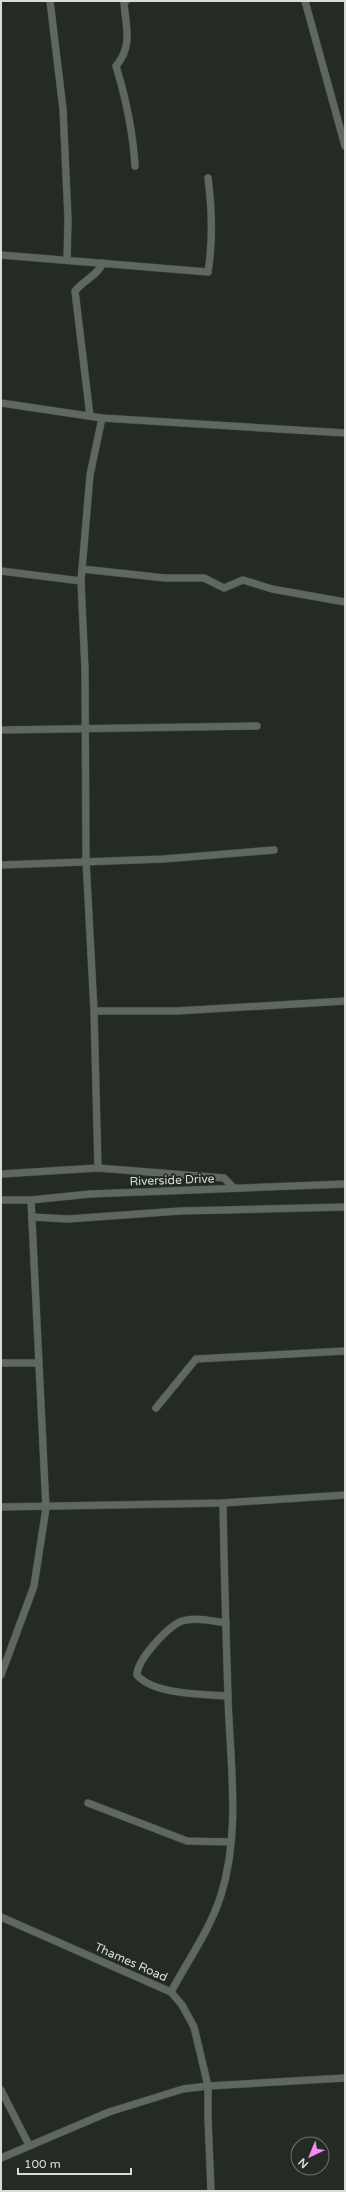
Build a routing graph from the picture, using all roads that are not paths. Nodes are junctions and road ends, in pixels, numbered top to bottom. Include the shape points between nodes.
1 (50, 1) edge
2 (126, 1) edge
3 (305, 1) edge
4 (345, 146) edge
5 (136, 166) dead end
6 (208, 178) dead end
7 (1, 255) edge
8 (67, 260) junction
9 (103, 263) junction
10 (1, 403) edge
11 (90, 416) junction
12 (102, 418) junction
13 (345, 433) edge
14 (82, 569) junction
15 (1, 571) edge
16 (81, 581) junction
17 (345, 602) edge
18 (257, 726) dead end
19 (85, 728) junction
20 (1, 730) edge
21 (274, 850) dead end
22 (86, 860) junction
23 (1, 865) edge
24 (345, 1001) edge
25 (94, 1012) junction
26 (98, 1168) junction
27 (1, 1174) edge
28 (345, 1184) edge
29 (234, 1188) junction
30 (1, 1200) edge
31 (31, 1200) junction
32 (345, 1207) edge
33 (32, 1217) junction
34 (345, 1351) edge
35 (1, 1363) edge
36 (38, 1363) junction
37 (156, 1408) dead end
38 (345, 1495) edge
39 (223, 1503) junction
40 (1, 1508) edge
41 (46, 1508) junction
42 (226, 1623) junction
43 (1, 1675) edge
44 (228, 1696) junction
45 (88, 1803) dead end
46 (231, 1842) junction
47 (1, 1917) edge
48 (172, 1992) junction
49 (345, 2078) edge
50 (208, 2086) junction
51 (1, 2090) edge
52 (30, 2145) junction
53 (1, 2158) edge
54 (211, 2191) edge

1 - 8 street via 63,110 68,219
2 - 5 street via 124,3 127,41 124,56 116,66 124,94
3 - 4 street
6 - 9 street via 212,206 208,272
7 - 8 street
8 - 9 street
9 - 11 street via 96,274 75,291
10 - 11 street
11 - 12 street
12 - 13 street
12 - 14 street via 90,475
14 - 16 street
14 - 17 street via 165,578 204,578 224,588 243,580 272,589
15 - 16 street
16 - 19 street
18 - 19 street
19 - 20 street
19 - 22 street
21 - 22 street via 164,859
22 - 23 street
22 - 25 street
24 - 25 street via 177,1011
25 - 26 street
26 - 27 street
26 - 29 street via 224,1178
28 - 29 street, Riverside Drive
29 - 31 street, Riverside Drive via 97,1194
30 - 31 street, Riverside Drive
31 - 33 street
32 - 33 street via 180,1211 68,1219
33 - 36 street
34 - 37 street via 196,1359
35 - 36 street
36 - 41 street
38 - 39 street
39 - 41 street
39 - 42 street
40 - 41 street
41 - 43 street via 34,1586
42 - 44 street
42 - 44 street via 182,1621 167,1631 149,1651 137,1668 137,1675 142,1681 172,1691
44 - 46 street via 233,1799
45 - 46 street via 187,1841
46 - 48 street via 221,1896 209,1925
47 - 48 street, Thames Road
48 - 50 street, Thames Road via 194,2027
49 - 50 street
50 - 52 street via 183,2089 109,2112
50 - 54 street, Thames Road
51 - 52 street
52 - 53 street

